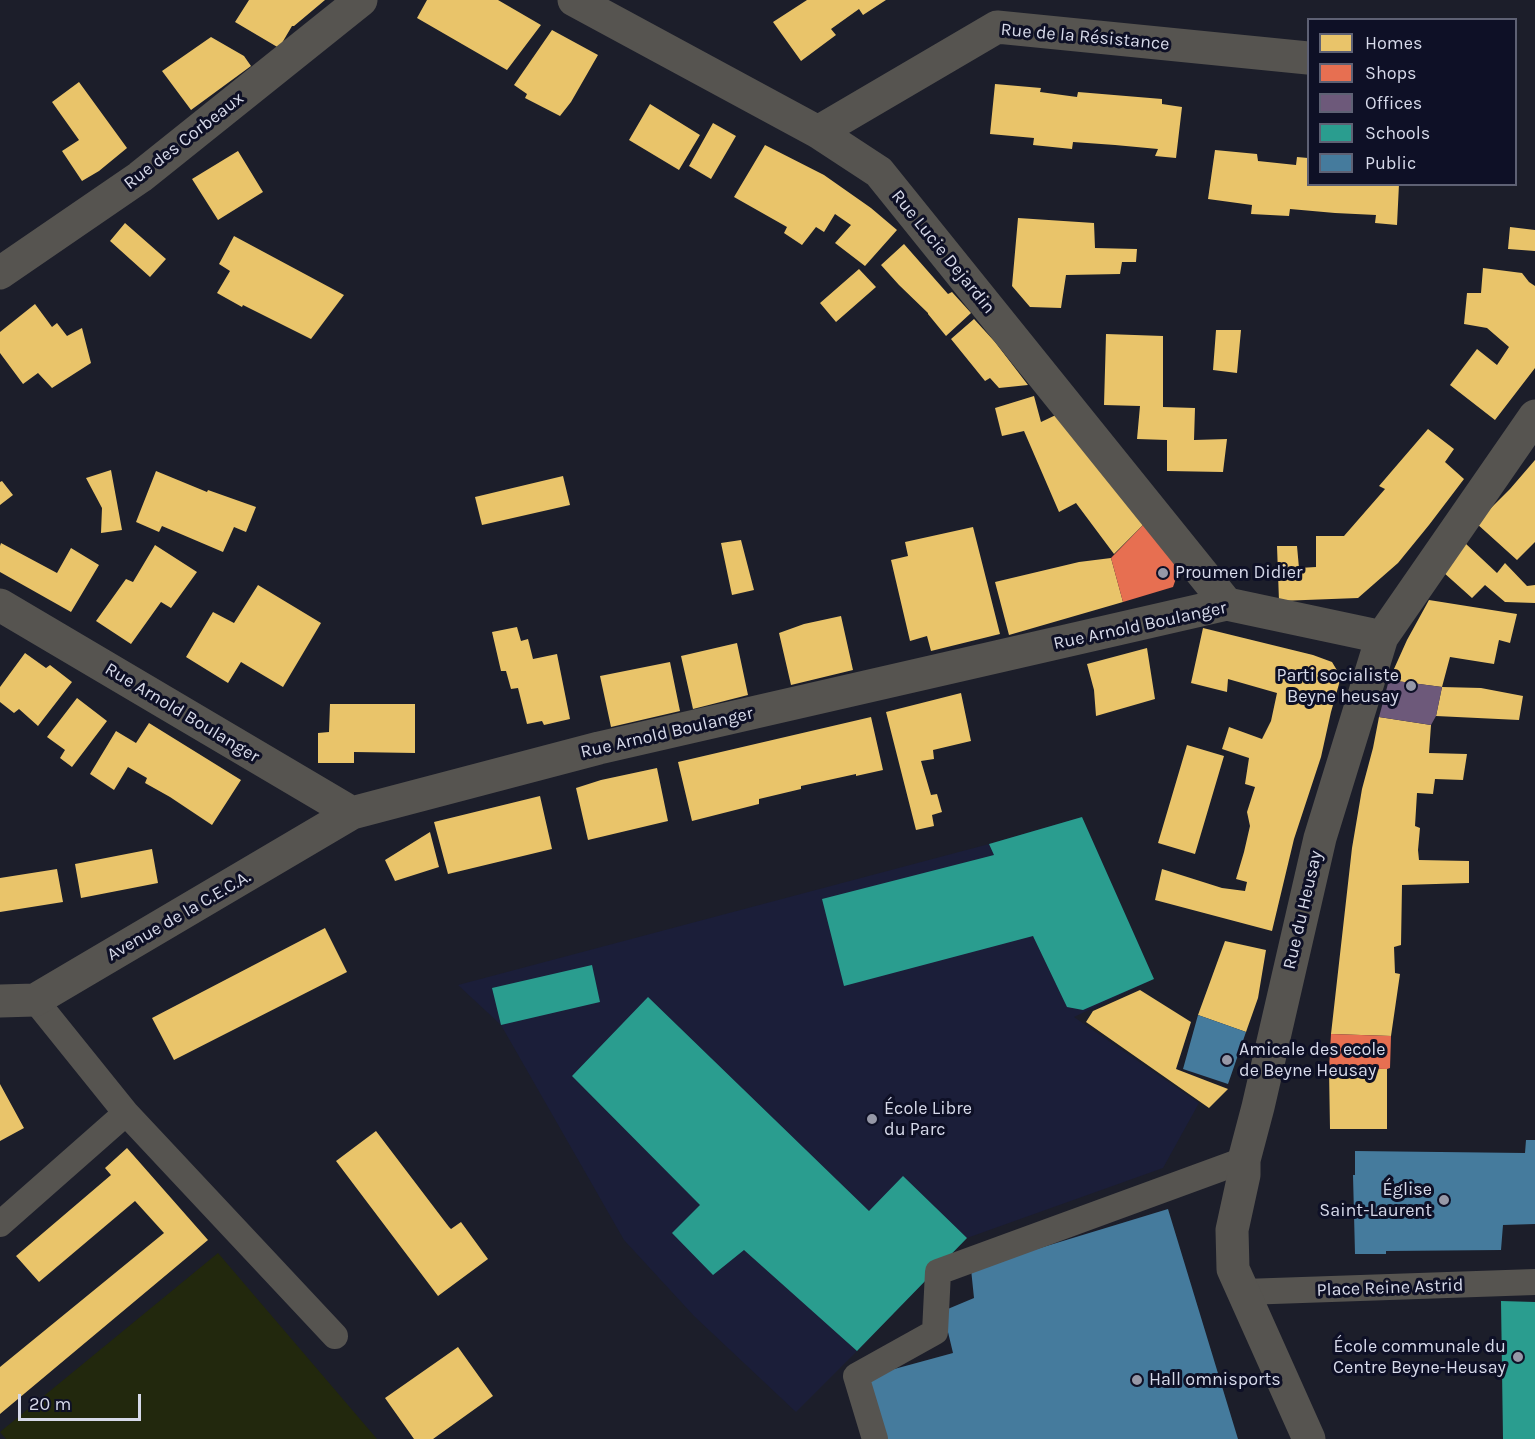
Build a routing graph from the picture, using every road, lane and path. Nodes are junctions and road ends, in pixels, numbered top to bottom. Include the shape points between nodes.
1 (361, 0) edge
2 (574, 0) edge
3 (1307, 58) edge
4 (818, 132) junction
5 (0, 273) edge
6 (1535, 416) edge
7 (1227, 604) junction
8 (0, 605) edge
9 (1382, 637) junction
10 (352, 813) junction
11 (35, 1000) junction
12 (0, 1001) edge
13 (126, 1113) junction
14 (1244, 1160) junction
15 (0, 1224) edge
16 (1535, 1282) edge
17 (1244, 1292) junction
18 (335, 1336) dead end
19 (875, 1439) edge
20 (1308, 1439) edge

1 - 5 street, Rue des Corbeaux via 140,177
2 - 4 street, Rue Lucie Dejardin
3 - 4 street, Rue de la Résistance via 996,27
4 - 7 street, Rue Lucie Dejardin via 879,172
6 - 9 street, Rue du Heusay
7 - 9 street, Rue Arnold Boulanger
7 - 10 street, Rue Arnold Boulanger via 599,748
8 - 10 street, Rue Arnold Boulanger
9 - 14 street, Rue du Heusay via 1320,838
10 - 11 street, Avenue de la C.E.C.A.
11 - 12 street, Avenue de la C.E.C.A.
11 - 13 lane
13 - 15 lane
13 - 18 lane
14 - 17 street, Rue du Heusay via 1232,1230 1233,1269
14 - 19 lane via 938,1272 935,1332 856,1376
16 - 17 lane, Place Reine Astrid
17 - 20 street, Rue du Heusay

